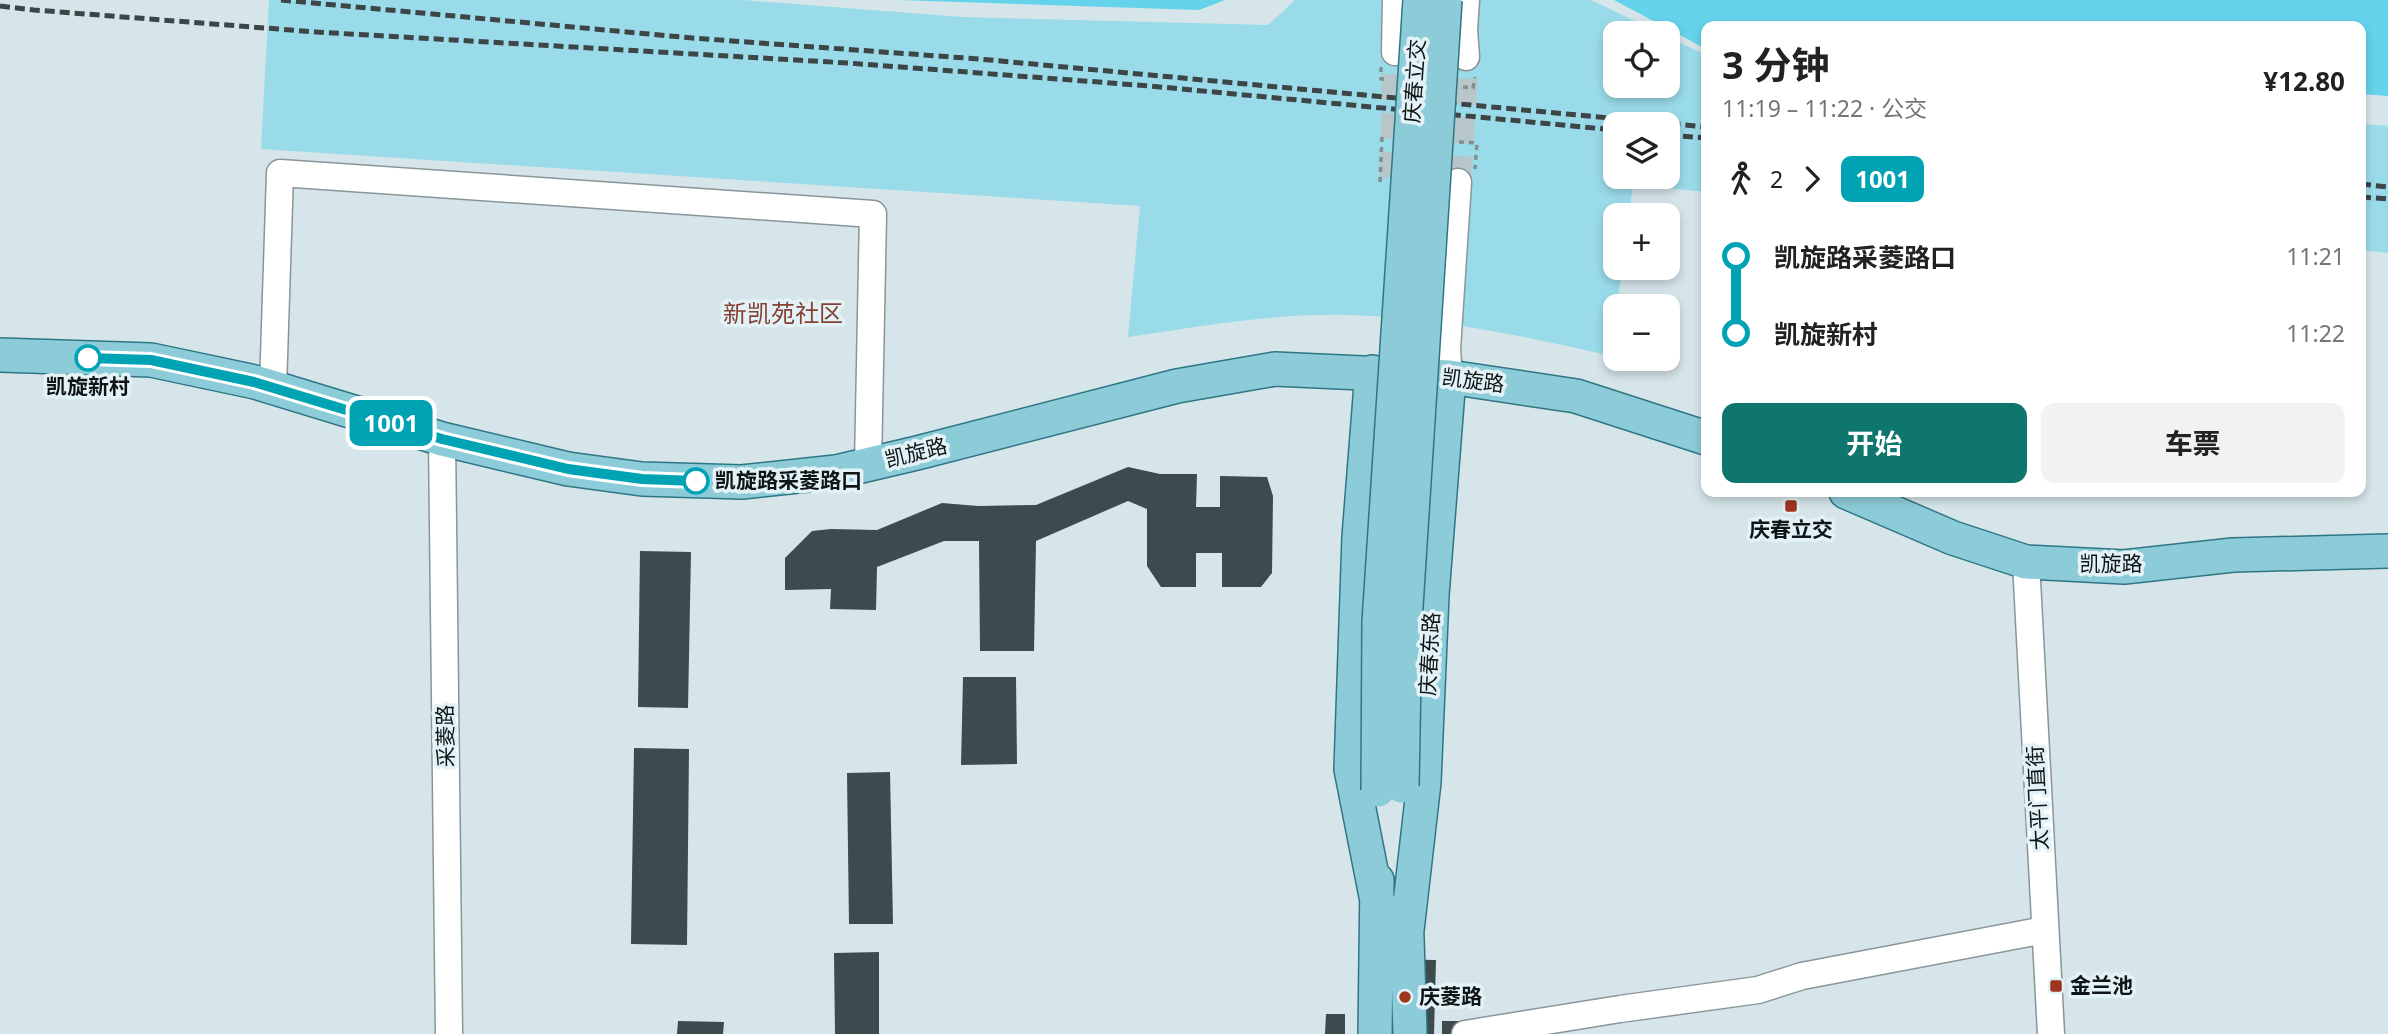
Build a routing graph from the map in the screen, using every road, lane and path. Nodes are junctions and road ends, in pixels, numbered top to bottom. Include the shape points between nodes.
1 (1396, 0) edge
2 (1420, 0) edge
3 (1445, 0) edge
4 (1466, 0) edge
5 (1395, 52) tunnel mouth
6 (1466, 57) tunnel mouth
7 (1393, 178) tunnel mouth
8 (1458, 182) tunnel mouth
9 (0, 355) edge
10 (1372, 372) junction
11 (1449, 377) junction
12 (273, 388) junction
13 (1701, 436) edge
14 (442, 439) junction
15 (868, 465) junction
16 (1858, 497) edge
17 (2379, 548) edge
18 (2026, 562) junction
19 (1390, 788) junction
20 (1377, 901) junction
21 (1406, 930) junction
22 (2044, 930) junction
23 (449, 1034) edge
24 (1375, 1034) edge
25 (1410, 1034) edge
26 (1465, 1034) edge
27 (2051, 1034) edge

1 - 5 street
2 - 19 main road, 庆春立交, bridge via 1379,622
3 - 19 main road, 庆春立交, bridge
4 - 6 street
7 - 10 street via 1382,350
8 - 11 street
9 - 12 main road, 凯旋路 via 151,360
10 - 11 main road, 凯旋路
10 - 15 main road, 凯旋路 via 1275,369 1177,386
10 - 20 main road via 1359,537 1351,769
11 - 13 main road, 凯旋路 via 1576,396
11 - 21 main road, 庆春东路 via 1432,595 1424,782
12 - 14 main road, 凯旋路
12 - 15 street via 280,173 873,214
14 - 15 main road, 凯旋路 via 568,469 642,479 742,482
14 - 23 street, 采菱路
16 - 18 main road, 凯旋路 via 1953,538
17 - 18 main road, 凯旋路 via 2234,555 2124,567
18 - 22 street, 太平门直街
19 - 20 main road
19 - 21 main road, 庆春东路
20 - 24 main road
21 - 25 main road, 庆春东路
22 - 26 street via 1802,976 1758,990
22 - 27 street, 太平门直街

